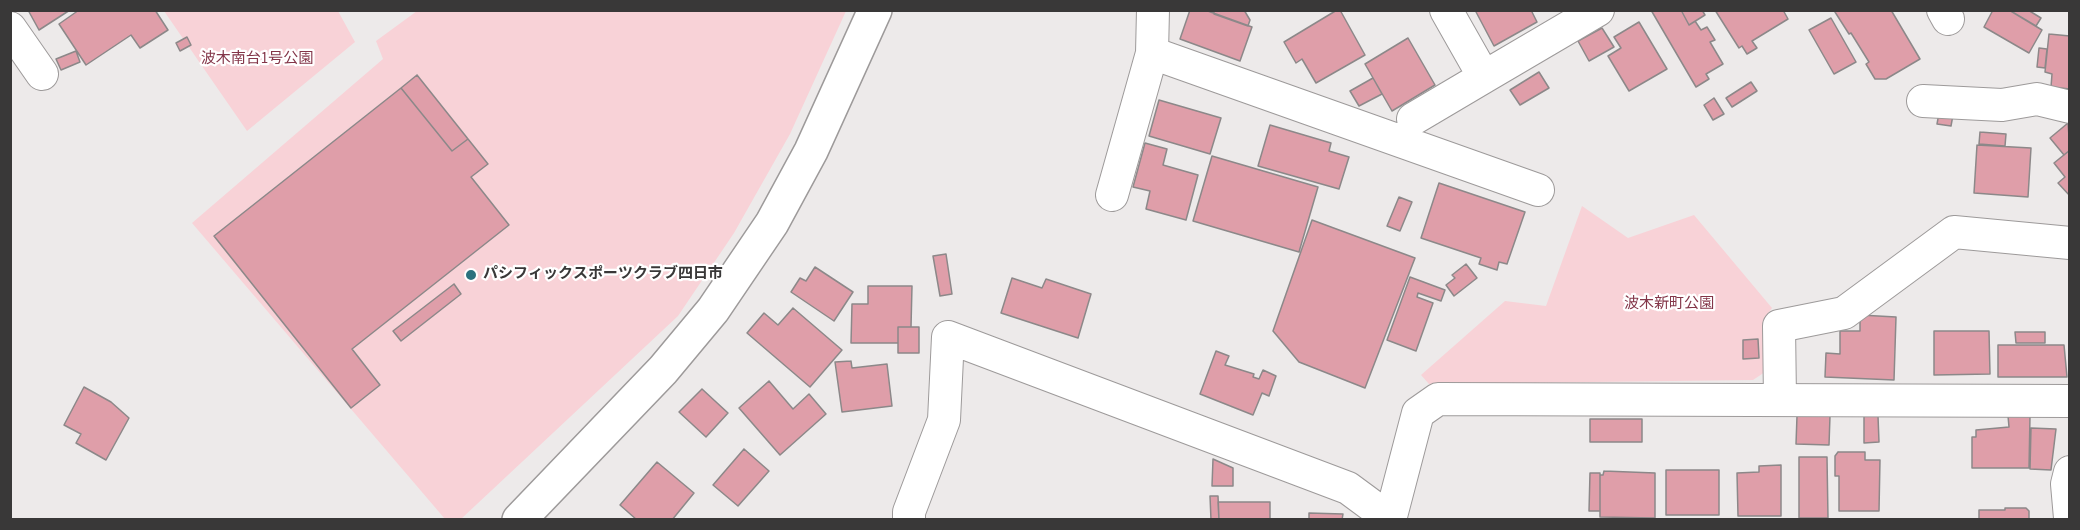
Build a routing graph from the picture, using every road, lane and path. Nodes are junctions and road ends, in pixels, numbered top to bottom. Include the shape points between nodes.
1 (875, 10) edge
2 (1153, 10) edge
3 (1446, 10) edge
4 (1598, 10) edge
5 (10, 28) edge
6 (1152, 53) junction
7 (42, 74) dead end
8 (1484, 77) junction
9 (1923, 101) dead end
10 (2070, 107) edge
11 (1413, 119) dead end
12 (1538, 190) dead end
13 (1112, 195) dead end
14 (2070, 243) edge
15 (1780, 399) junction
16 (2070, 401) edge
17 (2070, 472) edge
18 (2070, 518) edge
19 (519, 519) edge
20 (909, 519) edge
21 (1390, 519) edge

1 - 19 street via 811,151 772,223 713,310 663,370
2 - 6 street
3 - 8 street
4 - 8 street
5 - 7 street
6 - 12 street
6 - 13 street
8 - 11 street
9 - 10 street via 2002,105 2037,99
14 - 15 street via 1954,232 1844,313 1779,326
15 - 16 street
15 - 21 street via 1438,399 1418,413
17 - 18 street
20 - 21 street via 944,420 948,337 1348,488

